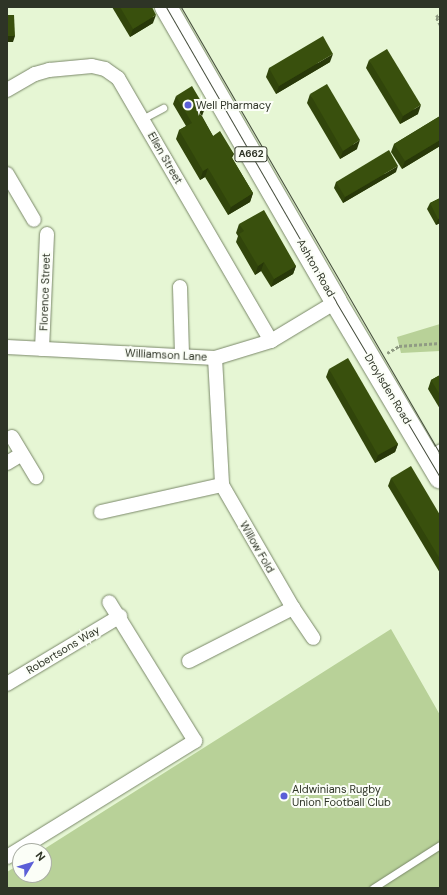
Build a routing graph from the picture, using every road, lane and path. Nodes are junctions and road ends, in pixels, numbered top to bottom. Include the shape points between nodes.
1 (166, 7) edge
2 (181, 7) edge
3 (440, 14) edge
4 (440, 24) edge
5 (7, 90) edge
6 (163, 108) dead end
7 (142, 119) junction
8 (7, 174) edge
9 (34, 220) dead end
10 (47, 234) dead end
11 (180, 287) dead end
12 (336, 302) junction
13 (271, 341) junction
14 (440, 343) edge
15 (7, 347) edge
16 (42, 349) junction
17 (182, 356) junction
18 (215, 358) junction
19 (371, 361) junction
20 (12, 436) dead end
21 (433, 451) edge
22 (22, 454) junction
23 (7, 463) edge
24 (36, 477) dead end
25 (440, 477) edge
26 (222, 485) junction
27 (101, 512) dead end
28 (109, 602) dead end
29 (293, 608) junction
30 (120, 616) junction
31 (313, 638) dead end
32 (188, 661) dead end
33 (7, 684) edge
34 (440, 845) edge
35 (7, 857) edge
36 (373, 888) edge

1 - 12 main road, Ashton Road / A662
2 - 12 main road, Ashton Road / A662 via 309,227
3 - 4 path via 436,17
5 - 7 street, Ellen Street via 35,74 49,70 92,66 105,69 118,78
6 - 7 lane
7 - 13 street, Ellen Street
8 - 9 street
10 - 16 street, Florence Street
11 - 17 street
12 - 13 street, Williamson Lane
12 - 19 main road, Droylsden Road / A662
13 - 18 street, Williamson Lane
14 - 19 path via 399,346
15 - 16 street, Williamson Lane
16 - 17 street, Williamson Lane
17 - 18 street, Williamson Lane
18 - 26 street, Willow Fold
19 - 21 main road, Droylsden Road / A662
20 - 22 street
21 - 25 main road, Droylsden Road / A662
22 - 23 street
22 - 24 street
26 - 27 street
26 - 29 street, Willow Fold
28 - 30 street
29 - 31 street, Willow Fold
29 - 32 street
30 - 33 street, Robertsons Way
30 - 35 street via 195,741
34 - 36 lane

